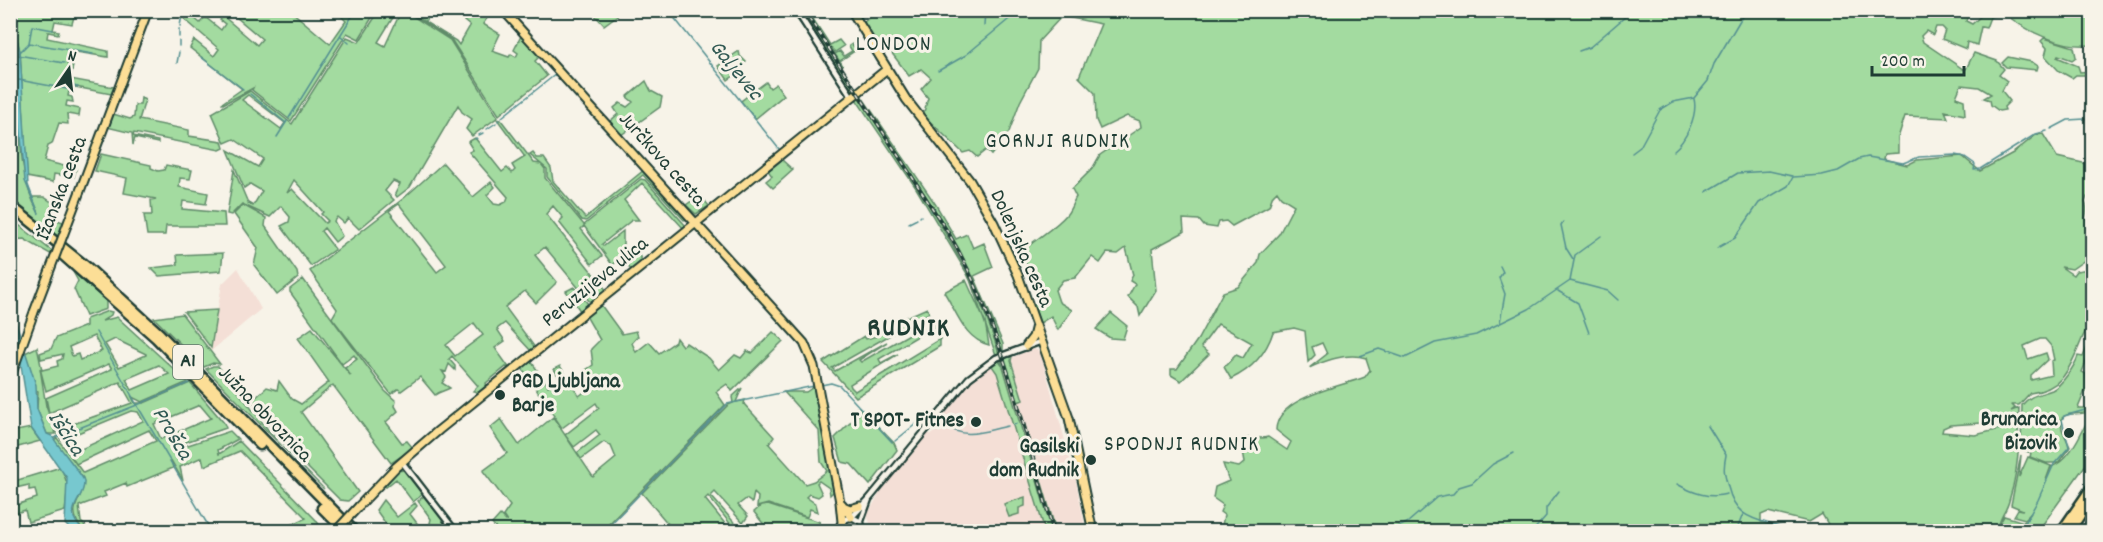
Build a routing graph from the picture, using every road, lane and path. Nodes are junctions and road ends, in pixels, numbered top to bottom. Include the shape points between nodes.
1 (148, 10) edge
2 (503, 10) edge
3 (796, 10) edge
4 (851, 10) edge
5 (887, 69) junction
6 (852, 97) junction
7 (10, 205) edge
8 (10, 213) edge
9 (696, 222) junction
10 (1036, 325) junction
11 (1042, 341) junction
12 (1026, 346) junction
13 (10, 379) edge
14 (402, 462) junction
15 (2092, 487) edge
16 (2092, 498) edge
17 (869, 499) junction
18 (841, 506) junction
19 (860, 506) junction
20 (850, 519) junction
21 (864, 530) edge
22 (335, 531) edge
23 (346, 531) edge
24 (354, 531) edge
25 (456, 531) edge
26 (840, 531) edge
27 (1093, 531) edge
28 (2061, 531) edge
29 (2068, 531) edge

1 - 13 main road, Ižanska cesta, bridge
2 - 9 main road, Jurčkova cesta
3 - 6 street
4 - 5 main road, Dolenjska cesta
5 - 6 main road, Peruzzijeva ulica
5 - 10 main road, Dolenjska cesta via 980,195
6 - 9 main road, Peruzzijeva ulica
7 - 24 highway, Južna obvoznica / A1 via 148,323
8 - 23 highway, Južna obvoznica / A1 via 156,338
9 - 14 main road, Peruzzijeva ulica
9 - 18 main road, Jurčkova cesta via 794,332 814,371
10 - 11 main road, Dolenjska cesta
10 - 12 main road
11 - 12 street
11 - 27 main road, Dolenjska cesta via 1071,425
12 - 17 street via 980,368
14 - 22 main road, Peruzzijeva ulica, bridge
14 - 25 street
15 - 28 highway
16 - 29 highway
17 - 19 street
17 - 20 street
17 - 21 street
18 - 19 main road
18 - 20 main road, Jurčkova cesta
19 - 20 street
20 - 21 street
20 - 26 street

